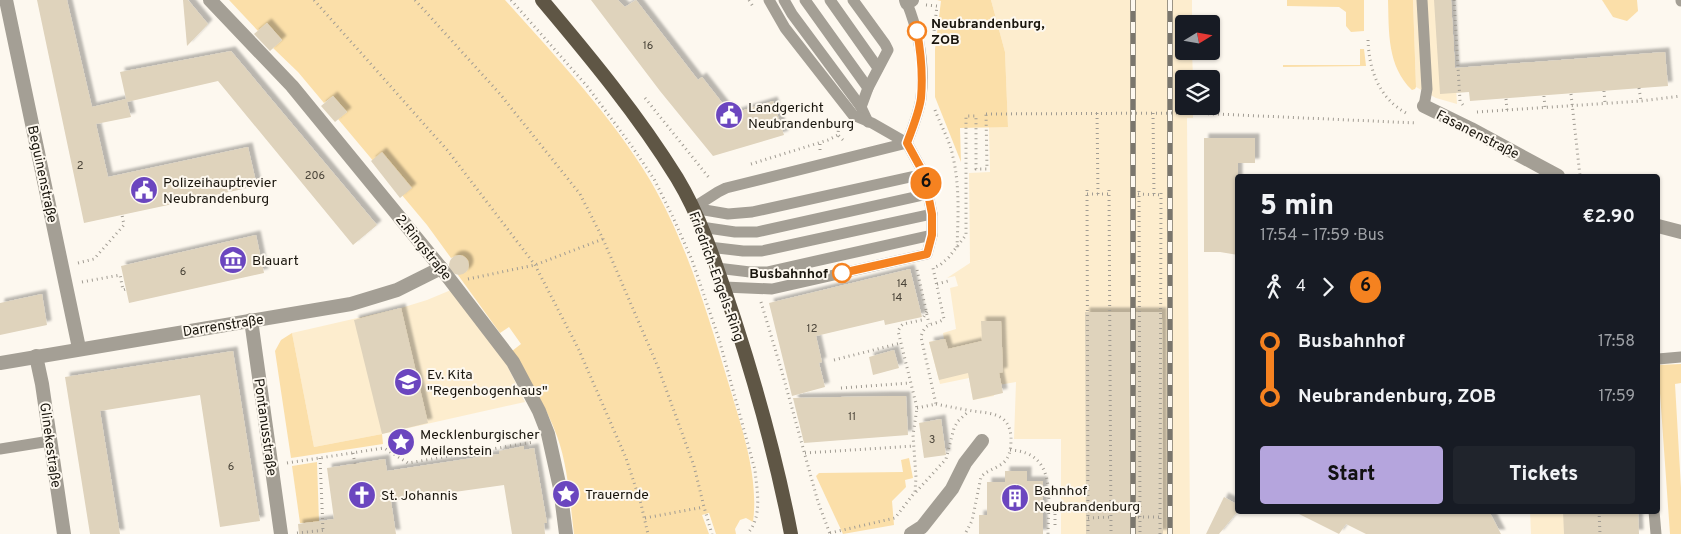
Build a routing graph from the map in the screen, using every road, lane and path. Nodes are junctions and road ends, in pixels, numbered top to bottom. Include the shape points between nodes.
1 (6, 0) edge
2 (210, 0) edge
3 (314, 0) edge
4 (416, 0) edge
5 (512, 0) edge
6 (542, 0) edge
7 (769, 0) edge
8 (784, 0) edge
9 (805, 0) edge
10 (830, 0) edge
11 (853, 0) edge
12 (1422, 0) edge
13 (1454, 0) edge
14 (908, 1) edge
15 (933, 40) dead end
16 (1368, 40) dead end
17 (878, 68) junction
18 (868, 88) junction
19 (1639, 88) dead end
20 (1604, 91) dead end
21 (1571, 94) dead end
22 (1544, 96) dead end
23 (1681, 96) edge
24 (1506, 99) dead end
25 (1641, 101) junction
26 (1606, 103) junction
27 (934, 104) dead end
28 (1424, 106) joint
29 (1573, 106) junction
30 (861, 107) junction
31 (1545, 108) junction
32 (1466, 109) dead end
33 (1473, 111) dead end
34 (1507, 111) junction
35 (1097, 113) junction
36 (1153, 113) junction
37 (868, 122) junction
38 (838, 135) dead end
39 (907, 143) junction
40 (746, 165) dead end
41 (718, 174) dead end
42 (924, 174) junction
43 (1554, 174) edge
44 (1580, 174) edge
45 (709, 177) dead end
46 (928, 194) junction
47 (1098, 194) junction
48 (1154, 194) junction
49 (693, 208) junction
50 (932, 214) junction
51 (122, 215) dead end
52 (701, 227) junction
53 (1660, 227) edge
54 (1681, 232) edge
55 (932, 235) junction
56 (603, 238) junction
57 (709, 247) junction
58 (958, 248) junction
59 (535, 265) junction
60 (62, 266) junction
61 (441, 268) junction
62 (717, 268) junction
63 (933, 268) junction
64 (948, 281) dead end
65 (937, 284) junction
66 (66, 285) junction
67 (454, 285) junction
68 (724, 287) junction
69 (126, 289) dead end
70 (926, 311) junction
71 (250, 320) junction
72 (930, 324) junction
73 (901, 343) junction
74 (79, 348) junction
75 (36, 356) junction
76 (1681, 357) edge
77 (1660, 359) edge
78 (834, 360) dead end
79 (0, 363) edge
80 (910, 383) junction
81 (840, 388) dead end
82 (936, 404) junction
83 (916, 408) junction
84 (969, 411) junction
85 (550, 439) junction
86 (50, 440) junction
87 (982, 441) dead end
88 (505, 446) junction
89 (914, 446) junction
90 (0, 449) edge
91 (1010, 450) junction
92 (353, 453) junction
93 (506, 453) dead end
94 (805, 453) dead end
95 (442, 457) junction
96 (320, 458) junction
97 (408, 463) junction
98 (442, 463) dead end
99 (355, 464) dead end
100 (272, 465) junction
101 (409, 468) dead end
102 (915, 492) junction
103 (704, 507) junction
104 (1048, 511) junction
105 (1599, 514) edge
106 (1654, 514) edge
107 (1111, 517) junction
108 (1139, 517) junction
109 (1162, 517) junction
110 (645, 518) junction
111 (1087, 518) junction
112 (1055, 525) dead end
113 (298, 532) dead end
114 (830, 533) edge
115 (64, 534) edge
116 (281, 534) edge
117 (566, 534) edge
118 (648, 534) edge
119 (712, 534) edge
120 (747, 534) edge
121 (791, 534) edge
122 (911, 534) edge
123 (965, 534) edge
124 (1048, 534) edge
125 (1088, 534) edge
126 (1111, 534) edge
127 (1140, 534) edge
128 (1160, 534) edge
129 (1600, 534) edge
130 (1656, 534) edge

1 - 60 street, Beguinenstraße
2 - 61 street, 2.Ringstraße via 292,86
3 - 59 path via 448,151
4 - 56 path via 500,94 580,194
5 - 120 path via 587,86 654,179 692,260 720,339 755,470 758,509
6 - 49 main road, Friedrich-Engels-Ring via 640,124
7 - 37 lane via 785,28 842,103 853,115
8 - 30 lane
9 - 18 lane
10 - 17 lane
11 - 17 lane via 888,50
12 - 28 lane via 1427,89
13 - 32 path via 1460,101
14 - 15 path via 937,6
14 - 39 lane via 921,50 922,70 921,99
16 - 36 path, bridge via 1371,66 1378,85 1386,98 1410,115 1409,122
17 - 18 lane
18 - 30 lane
19 - 25 path
20 - 26 path
21 - 29 path
22 - 31 path
23 - 25 path
24 - 34 path
25 - 26 path
26 - 29 path
27 - 58 path via 954,158 958,190
28 - 43 street, Fasanenstraße
29 - 31 path
29 - 44 path
30 - 37 lane
31 - 34 path
33 - 34 path
35 - 36 path, bridge
35 - 47 path, bridge
35 - 58 path, bridge via 986,114 987,169 976,170 976,116 966,116 966,234
36 - 48 path, bridge
37 - 39 lane
38 - 40 path
39 - 42 lane
39 - 49 lane via 726,188
41 - 45 path
42 - 46 lane
42 - 49 lane via 746,213 728,214
46 - 50 lane
46 - 52 lane via 757,232
47 - 107 path via 1110,192
47 - 111 path via 1086,193
48 - 108 path via 1139,193
48 - 109 path via 1161,193
49 - 52 main road, Friedrich-Engels-Ring
50 - 55 lane
50 - 57 lane via 762,251
51 - 60 path via 124,225 94,259
52 - 57 main road, Friedrich-Engels-Ring
53 - 54 street
55 - 62 lane via 767,272
55 - 68 lane via 927,254 772,289
56 - 59 path
56 - 103 path via 662,376 694,466
57 - 62 main road, Friedrich-Engels-Ring
58 - 63 path
59 - 67 path via 470,278
59 - 110 path via 579,350 626,458
60 - 66 street, Beguinenstraße
61 - 67 street, 2.Ringstraße
61 - 71 street, Darrenstraße via 397,290 351,304
62 - 68 main road, Friedrich-Engels-Ring
63 - 65 path
63 - 70 path via 917,268
64 - 65 path
65 - 72 path via 944,319
66 - 69 path via 120,275 123,290
66 - 74 street, Beguinenstraße
67 - 85 street, 2.Ringstraße via 513,362
68 - 121 main road, Friedrich-Engels-Ring via 763,413
70 - 72 path
70 - 73 path via 922,320 900,326
71 - 74 street, Darrenstraße
71 - 100 street, Pontanusstraße
72 - 82 path via 921,337
73 - 78 path
73 - 80 path
74 - 75 street, Darrenstraße
75 - 79 street, Darrenstraße
75 - 86 street, Glinekestraße
76 - 77 lane
80 - 81 path
80 - 83 path
82 - 83 path
82 - 84 path
83 - 89 path
84 - 91 path via 996,414 1006,423 1011,434
84 - 102 path via 954,428 946,459
85 - 88 path
85 - 117 street, 2.Ringstraße
86 - 90 lane
86 - 115 street, Glinekestraße
87 - 122 street via 965,463 952,489 922,527
88 - 93 path
88 - 95 path
89 - 94 path
89 - 102 path
91 - 104 path via 1024,451 1046,470
91 - 123 path via 1005,461 981,478 972,521
92 - 96 path
92 - 97 path via 384,448
92 - 99 path
95 - 97 path
95 - 98 path
96 - 100 path
96 - 113 path via 325,530
97 - 101 path
100 - 116 street, Pontanusstraße
102 - 114 path via 896,518
103 - 110 path
103 - 119 path
104 - 112 path via 1055,511
104 - 124 path
105 - 129 path
106 - 130 lane
107 - 111 path
107 - 126 path
108 - 109 path
108 - 127 path
109 - 128 path
110 - 118 path
111 - 125 path

